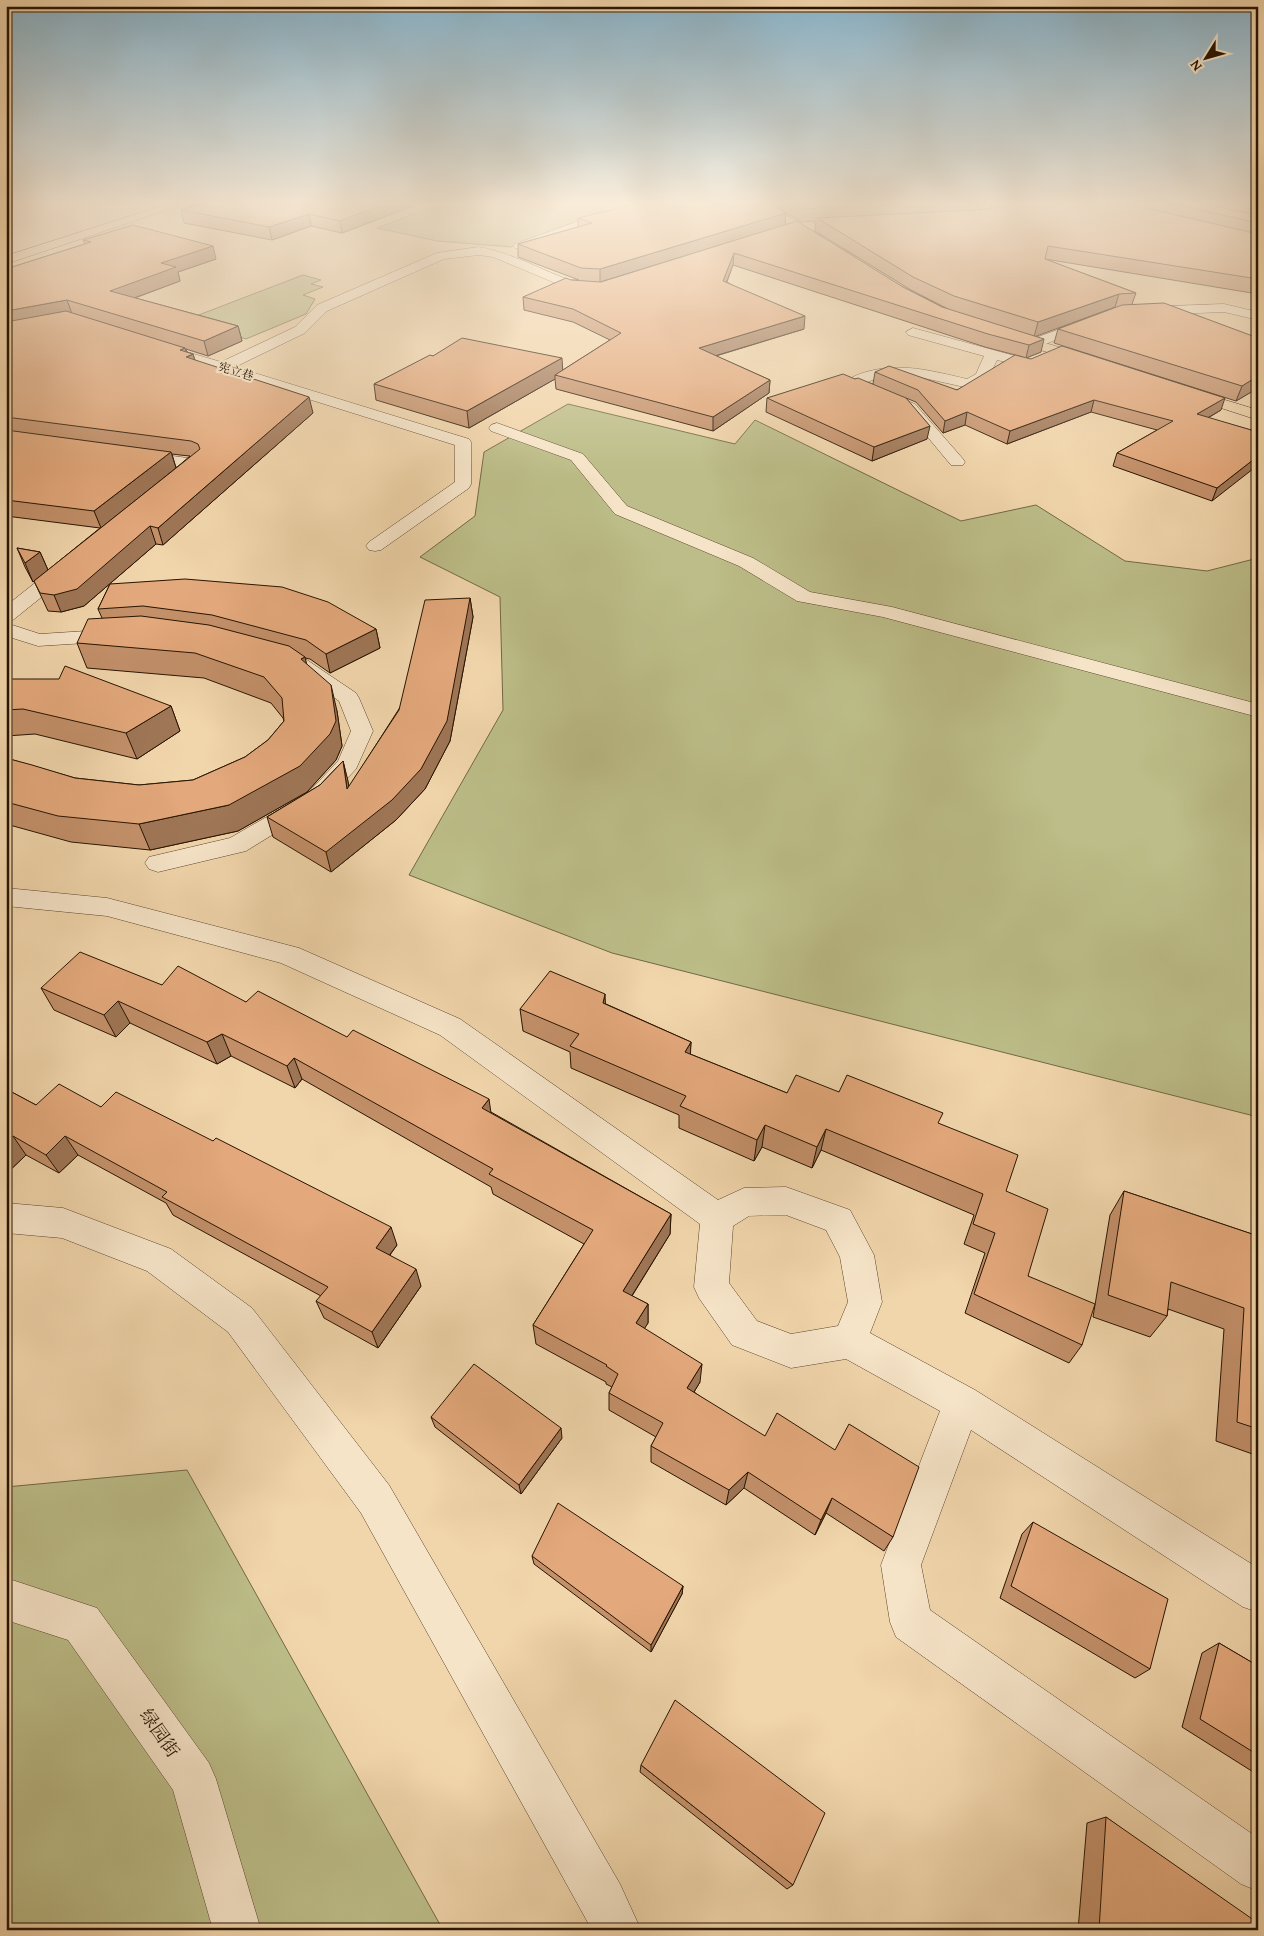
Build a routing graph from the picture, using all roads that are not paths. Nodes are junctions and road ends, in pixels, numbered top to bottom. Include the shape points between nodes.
1 (358, 291) edge
2 (1136, 312) edge
3 (1107, 316) edge
4 (1258, 316) edge
5 (998, 330) edge
6 (913, 332) dead end
7 (1039, 342) junction
8 (148, 344) edge
9 (1059, 351) junction
10 (992, 354) junction
11 (1041, 358) edge
12 (1027, 365) edge
13 (223, 367) junction
14 (1258, 407) edge
15 (1258, 415) edge
16 (497, 428) dead end
17 (120, 454) edge
18 (958, 462) dead end
19 (165, 489) edge
20 (375, 546) dead end
21 (82, 555) edge
22 (6, 616) edge
23 (6, 629) edge
24 (141, 634) edge
25 (284, 660) edge
26 (1258, 711) edge
27 (158, 862) dead end
28 (6, 897) edge
29 (6, 1218) edge
30 (717, 1218) junction
31 (849, 1341) junction
32 (962, 1403) junction
33 (1258, 1592) edge
34 (6, 1599) edge
35 (1258, 1867) edge
36 (237, 1930) edge
37 (617, 1930) edge

1 - 13 street via 322,308 300,330
2 - 4 street via 1224,308
3 - 7 street
5 - 7 main road
6 - 10 street
7 - 9 main road
7 - 9 main road via 1104,362
8 - 13 street, 宪立巷
9 - 11 street
10 - 12 street
10 - 18 street via 982,376 968,384 900,369 866,376 853,384 910,407
13 - 20 street, 宪立巷 via 463,442 463,484
14 - 15 main road via 1177,385
16 - 26 street via 577,457 621,510 746,562 804,597 886,612
17 - 19 street via 195,464
21 - 22 street
23 - 24 street via 38,640
25 - 27 street via 303,665 348,698 362,731 348,764 316,798 237,845
28 - 30 street via 107,907 289,955 441,1023
29 - 37 street via 63,1223 159,1260 240,1320 375,1499
30 - 31 street via 711,1286 745,1333 791,1351
30 - 31 street via 744,1202 786,1201 838,1220 857,1255 865,1302
31 - 32 street
32 - 33 street
32 - 35 street via 901,1565 911,1622
34 - 36 street, 绿园街 via 82,1623 188,1771

